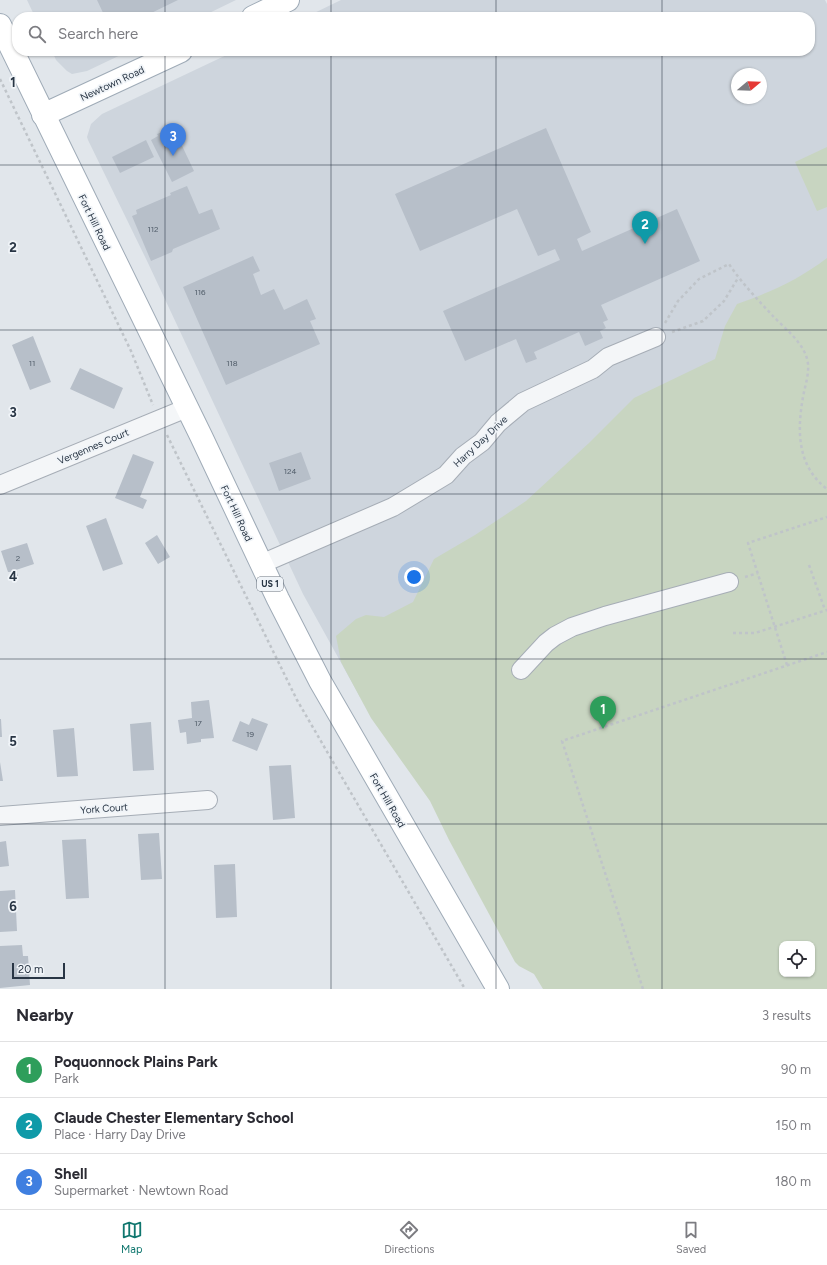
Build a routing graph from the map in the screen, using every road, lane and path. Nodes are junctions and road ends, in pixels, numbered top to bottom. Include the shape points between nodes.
1 (288, 0) edge
2 (263, 12) edge
3 (0, 25) edge
4 (12, 50) edge
5 (15, 56) edge
6 (170, 56) edge
7 (0, 79) edge
8 (43, 115) junction
9 (738, 278) junction
10 (656, 337) junction
11 (151, 401) dead end
12 (186, 408) junction
13 (167, 435) dead end
14 (0, 485) edge
15 (827, 489) edge
16 (827, 517) edge
17 (261, 564) junction
18 (809, 565) dead end
19 (729, 582) dead end
20 (826, 610) edge
21 (775, 627) junction
22 (733, 633) dead end
23 (827, 652) edge
24 (787, 666) junction
25 (521, 670) dead end
26 (208, 800) dead end
27 (0, 816) edge
28 (465, 989) edge
29 (498, 989) edge
30 (643, 989) edge

1 - 2 main road
3 - 4 main road, Fort Hill Road / US 1
5 - 8 main road, Fort Hill Road / US 1
6 - 8 main road, Newtown Road
7 - 11 path via 131,351
8 - 12 main road, Fort Hill Road / US 1
9 - 10 path via 724,301 703,321
9 - 10 path via 729,264 698,279 678,301
9 - 15 path via 795,338 806,355 807,376 799,424 801,447 811,472
10 - 17 street, Harry Day Drive via 608,357 593,369 523,402 498,423 482,442 463,456 446,475 416,494 367,520
12 - 14 street, Vergennes Court
12 - 17 main road, Fort Hill Road / US 1
13 - 28 path via 297,700
16 - 21 path via 748,543
17 - 29 main road, Fort Hill Road / US 1 via 339,716
18 - 20 path
19 - 25 street via 572,627 546,643
20 - 21 path
21 - 22 path via 755,633
21 - 24 path
23 - 24 path
24 - 30 path via 562,742
26 - 27 street, York Court

